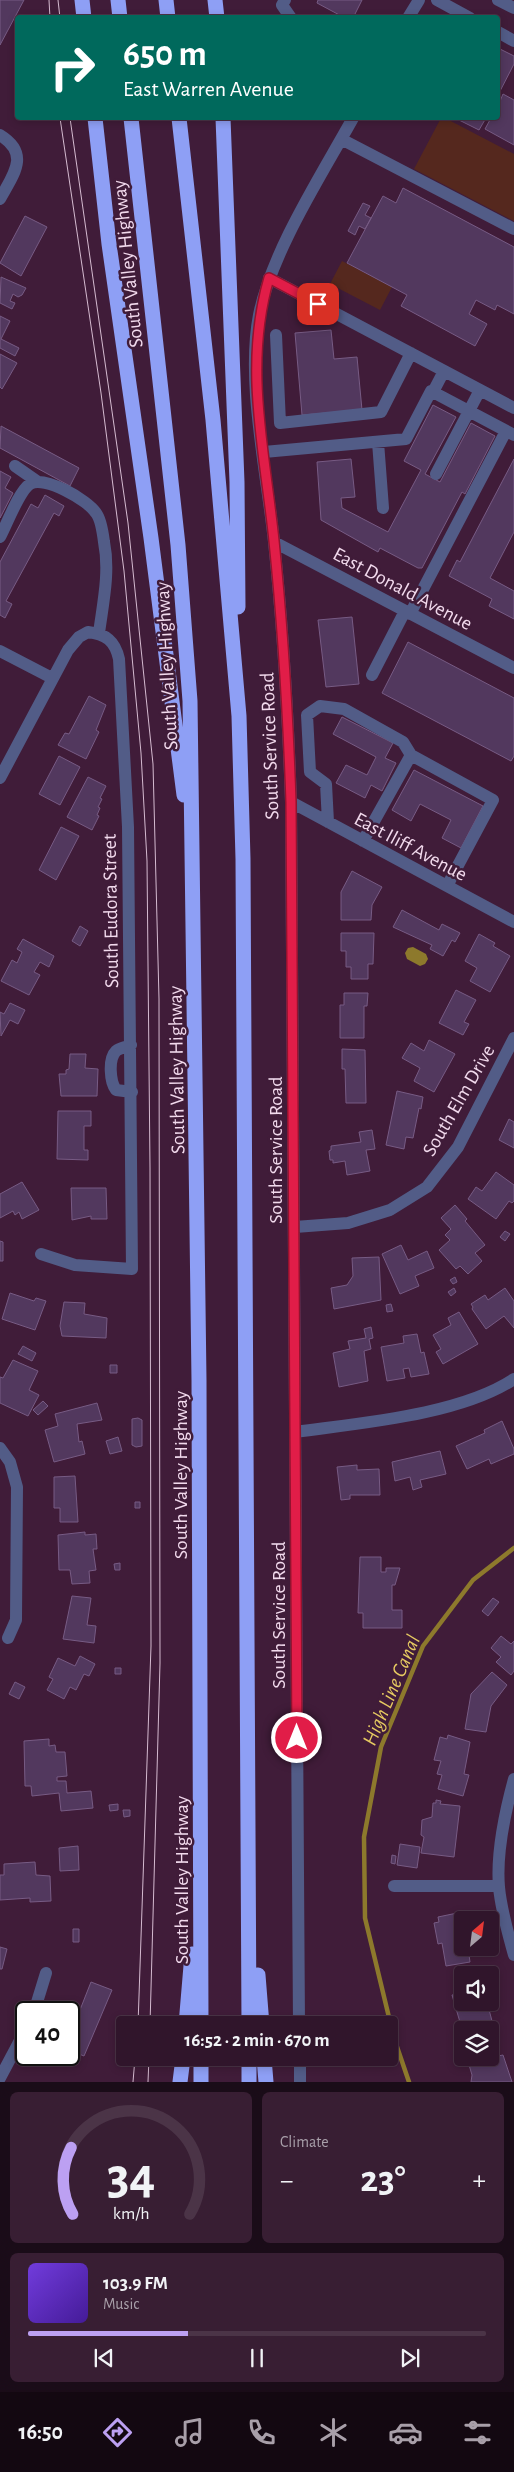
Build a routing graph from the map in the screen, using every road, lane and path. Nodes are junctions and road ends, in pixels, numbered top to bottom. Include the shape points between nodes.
1 (82, 0) edge
2 (118, 0) edge
3 (166, 0) edge
4 (215, 0) edge
5 (419, 0) edge
6 (437, 0) edge
7 (498, 0) edge
8 (283, 2) edge
9 (514, 8) edge
10 (84, 15) edge
11 (120, 15) edge
12 (168, 15) edge
13 (216, 15) edge
14 (290, 15) edge
15 (410, 15) edge
16 (464, 15) edge
17 (500, 33) edge
18 (514, 41) edge
19 (94, 120) edge
20 (131, 120) edge
21 (179, 120) edge
22 (223, 120) edge
23 (352, 120) edge
24 (0, 135) edge
25 (341, 139) junction
26 (0, 199) edge
27 (514, 229) edge
28 (269, 278) junction
29 (276, 335) dead end
30 (277, 349) junction
31 (256, 350) junction
32 (411, 353) junction
33 (444, 371) junction
34 (480, 390) junction
35 (433, 392) junction
36 (514, 408) edge
37 (469, 411) junction
38 (280, 420) junction
39 (260, 422) junction
40 (512, 432) edge
41 (378, 442) junction
42 (264, 452) junction
43 (15, 466) dead end
44 (436, 474) dead end
45 (38, 482) junction
46 (383, 508) dead end
47 (0, 537) edge
48 (274, 542) junction
49 (408, 612) junction
50 (99, 633) junction
51 (0, 651) edge
52 (514, 668) edge
53 (372, 675) dead end
54 (52, 678) junction
55 (288, 714) junction
56 (307, 715) junction
57 (239, 716) junction
58 (411, 755) junction
59 (0, 778) edge
60 (291, 802) junction
61 (328, 822) junction
62 (363, 841) junction
63 (194, 858) junction
64 (447, 886) junction
65 (514, 922) edge
66 (514, 1038) edge
67 (131, 1045) junction
68 (132, 1092) junction
69 (294, 1227) junction
70 (41, 1254) dead end
71 (514, 1379) edge
72 (295, 1432) junction
73 (0, 1448) edge
74 (8, 1638) dead end
75 (514, 1779) edge
76 (201, 1863) junction
77 (250, 1864) junction
78 (394, 1886) dead end
79 (498, 1886) junction
80 (514, 1955) edge
81 (46, 1973) dead end
82 (37, 2001) edge
83 (187, 2016) edge
84 (201, 2016) edge
85 (249, 2016) edge
86 (261, 2016) edge
87 (299, 2016) edge
88 (15, 2050) edge
89 (182, 2066) edge
90 (201, 2066) edge
91 (249, 2066) edge
92 (265, 2066) edge
93 (300, 2066) edge
94 (0, 2078) edge
95 (180, 2082) edge
96 (201, 2082) edge
97 (249, 2082) edge
98 (266, 2082) edge
99 (300, 2082) edge

1 - 10 highway
2 - 11 highway
3 - 12 highway
4 - 13 highway
5 - 15 street
6 - 16 street
7 - 9 street
8 - 14 street
17 - 18 street
19 - 63 highway via 175,737
20 - 63 highway, South Valley Highway via 185,618
21 - 57 highway via 213,420
22 - 57 highway via 237,482
23 - 25 street, South Service Road
24 - 26 street via 12,143 18,162
25 - 27 street
25 - 28 street, South Service Road
28 - 31 street, South Service Road via 259,316
28 - 32 street
29 - 30 street
30 - 31 street
30 - 38 street
31 - 39 street, South Service Road
32 - 33 street
32 - 38 street via 381,412 280,423
33 - 34 street
33 - 35 street
34 - 36 street
34 - 37 street
35 - 37 street
35 - 41 street via 406,439
37 - 40 street
37 - 44 street
38 - 39 street
39 - 42 street, South Service Road
40 - 49 street
41 - 42 street
41 - 46 street
42 - 48 street, South Service Road
43 - 45 street
45 - 47 street via 24,489
45 - 50 street via 45,481 71,494 97,513 107,571
48 - 49 street, East Donald Avenue
48 - 55 street, South Service Road
49 - 52 street, East Donald Avenue
49 - 53 street
50 - 54 street via 88,632 79,637
50 - 67 street, South Eudora Street via 110,638 119,659 128,827
51 - 54 street
54 - 59 street
55 - 56 street
55 - 60 street, South Service Road
56 - 58 street via 320,706 344,709 403,742
56 - 61 street via 310,772 326,784
57 - 77 highway via 243,859
58 - 62 street
58 - 64 street via 493,800
60 - 61 street, East Iliff Avenue
60 - 69 street, South Service Road
61 - 62 street, East Iliff Avenue
62 - 64 street, East Iliff Avenue
63 - 76 highway, South Valley Highway
64 - 65 street, East Iliff Avenue
66 - 69 street, South Elm Drive via 458,1147 427,1187 390,1210 348,1223
67 - 68 street, South Eudora Street
67 - 68 street via 118,1049 112,1056 112,1084 116,1090
68 - 70 street, South Eudora Street via 132,1269 75,1265
69 - 72 street, South Service Road
71 - 72 street via 500,1388 434,1410
72 - 87 street, South Service Road
73 - 74 street via 10,1462 17,1487 16,1620
75 - 79 street via 505,1817
76 - 83 highway
76 - 84 highway, South Valley Highway
77 - 85 highway
77 - 86 highway
78 - 79 street
79 - 80 street
81 - 82 street
88 - 94 street
89 - 95 highway
90 - 96 highway
91 - 97 highway
92 - 98 highway
93 - 99 street

